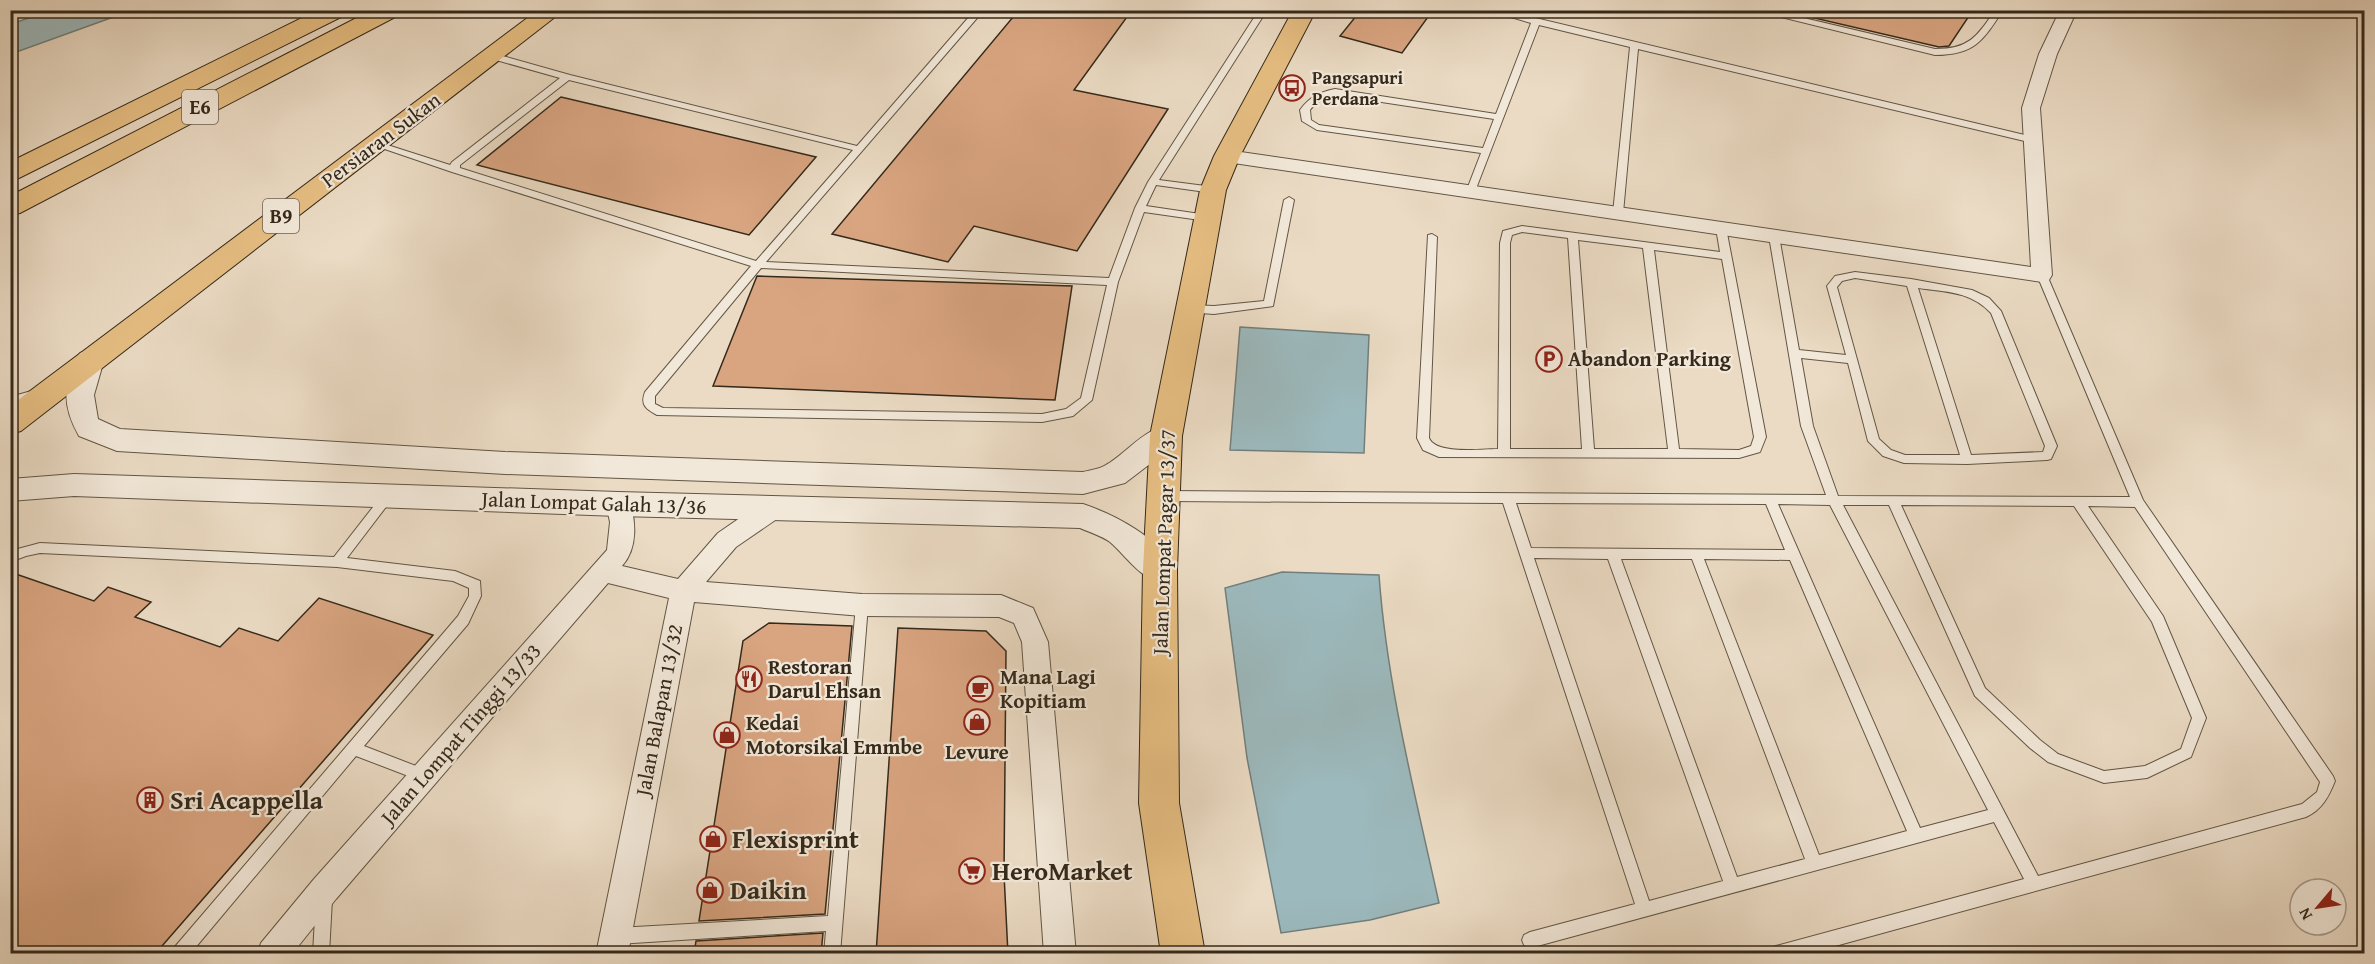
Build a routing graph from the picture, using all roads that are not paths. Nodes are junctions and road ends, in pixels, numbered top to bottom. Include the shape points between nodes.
1 (337, 10) edge
2 (391, 10) edge
3 (553, 10) edge
4 (980, 10) edge
5 (1263, 10) edge
6 (1305, 10) edge
7 (1491, 10) edge
8 (1757, 10) edge
9 (1999, 10) edge
10 (2069, 10) edge
11 (1536, 22) junction
12 (1634, 46) junction
13 (492, 56) junction
14 (567, 77) junction
15 (140, 106) junction
16 (1499, 117) junction
17 (2033, 140) junction
18 (375, 144) junction
19 (859, 149) junction
20 (1486, 151) junction
21 (1227, 156) junction
22 (10, 159) edge
23 (455, 170) junction
24 (10, 172) edge
25 (1153, 182) junction
26 (1471, 192) junction
27 (1289, 200) dead end
28 (1210, 204) junction
29 (10, 207) edge
30 (1140, 208) junction
31 (1618, 213) junction
32 (1721, 228) junction
33 (1573, 235) junction
34 (1774, 236) junction
35 (1432, 237) dead end
36 (1648, 246) junction
37 (1726, 256) junction
38 (758, 265) junction
39 (2042, 275) junction
40 (1113, 282) junction
41 (1911, 282) junction
42 (1190, 309) junction
43 (1793, 353) junction
44 (90, 360) junction
45 (1853, 360) junction
46 (56, 387) junction
47 (10, 401) edge
48 (10, 423) edge
49 (1166, 436) junction
50 (1504, 452) junction
51 (1588, 452) junction
52 (1674, 453) junction
53 (1967, 460) junction
54 (505, 463) junction
55 (10, 490) edge
56 (388, 496) junction
57 (1165, 496) junction
58 (1508, 498) junction
59 (1770, 500) junction
60 (1834, 500) junction
61 (1893, 501) junction
62 (2078, 502) junction
63 (2138, 502) junction
64 (618, 504) junction
65 (775, 507) junction
66 (1526, 553) junction
67 (1696, 554) junction
68 (1613, 555) junction
69 (1794, 555) junction
70 (10, 557) edge
71 (337, 562) junction
72 (1160, 570) junction
73 (603, 572) junction
74 (682, 591) junction
75 (862, 605) junction
76 (353, 748) junction
77 (424, 776) junction
78 (1997, 814) junction
79 (1916, 836) junction
80 (1815, 864) junction
81 (2034, 884) junction
82 (1733, 886) junction
83 (325, 889) junction
84 (1644, 909) junction
85 (834, 923) junction
86 (1530, 940) dead end
87 (614, 945) edge
88 (1778, 953) edge
89 (179, 954) edge
90 (272, 954) edge
91 (321, 954) edge
92 (832, 954) edge
93 (1060, 954) edge
94 (1183, 954) edge

1 - 15 main road, E6
2 - 29 main road, E6
3 - 13 main road, Persiaran Sukan / B9
4 - 19 lane
5 - 25 lane
6 - 21 main road, Jalan Lompat Pagar 13/37
7 - 11 lane
8 - 9 lane via 1949,53 1971,47
10 - 17 street via 2048,54 2031,108
11 - 12 lane
11 - 16 lane
12 - 17 lane
12 - 31 lane
13 - 14 lane
13 - 18 main road, Persiaran Sukan / B9
14 - 19 lane
14 - 23 lane via 455,164
15 - 22 main road
15 - 24 main road
16 - 20 lane
16 - 20 lane via 1335,92 1324,94 1305,110 1307,121 1317,127
17 - 39 street
18 - 23 lane
18 - 44 main road, Persiaran Sukan / B9
19 - 38 lane
20 - 26 lane
21 - 26 street
21 - 28 main road, Jalan Lompat Pagar 13/37
23 - 38 lane
25 - 28 lane
25 - 30 lane
26 - 31 street
27 - 42 lane via 1269,304
28 - 30 lane
28 - 42 main road, Jalan Lompat Pagar 13/37
30 - 40 lane
31 - 32 street
32 - 34 street
32 - 37 lane
33 - 36 lane
33 - 50 lane via 1522,229 1507,233
33 - 51 lane
34 - 39 street
34 - 43 lane
35 - 50 lane via 1423,438 1427,447 1439,453
36 - 37 lane
36 - 52 lane
37 - 52 lane via 1760,436 1756,449 1739,454
38 - 40 lane
38 - 40 lane via 649,395 649,406 661,412 1042,418 1069,413 1086,400
39 - 63 lane
41 - 45 lane via 1855,276 1839,278 1832,286
41 - 53 lane
41 - 53 lane via 1968,292 1986,300 1996,311 2051,446 2047,456
42 - 49 main road, Jalan Lompat Pagar 13/37
43 - 45 lane
43 - 60 lane via 1807,426
44 - 46 main road, Persiaran Sukan / B9
44 - 54 street, Jalan Lompat Galah 13/36 via 79,392 80,413 89,429 117,440
45 - 53 lane via 1874,441 1887,453 1904,459
46 - 47 lane
46 - 48 main road, Persiaran Sukan / B9
49 - 54 street, Jalan Lompat Galah 13/36 via 1114,475 1083,483
49 - 57 main road, Jalan Lompat Pagar 13/37
50 - 51 lane
51 - 52 lane
54 - 56 street via 418,484
55 - 56 street, Jalan Lompat Galah 13/36 via 74,485
56 - 64 street, Jalan Lompat Galah 13/36
56 - 71 lane
57 - 58 lane
57 - 72 main road, Jalan Lompat Pagar 13/37
58 - 59 lane
58 - 66 lane
59 - 60 lane
59 - 69 lane
60 - 61 lane
60 - 78 lane
61 - 62 lane
61 - 62 lane via 1980,692 2053,758 2104,777 2147,772 2186,753 2199,718 2158,620
62 - 63 lane
63 - 81 lane via 2328,781 2322,796 2306,810
64 - 65 street, Jalan Lompat Galah 13/36
64 - 73 street, Jalan Lompat Tinggi 13/33 via 622,522 619,553
65 - 72 street, Jalan Lompat Galah 13/36 via 1083,516 1119,532
65 - 74 street via 727,540
66 - 68 lane
66 - 84 lane
67 - 68 lane
67 - 69 lane
67 - 80 lane
68 - 82 lane
69 - 79 lane
70 - 71 lane via 40,548
71 - 76 lane via 454,576 475,585 475,596 463,620
72 - 94 main road, Jalan Lompat Pagar 13/37 via 1159,802
73 - 74 street
73 - 77 street, Jalan Lompat Tinggi 13/33
74 - 75 street
74 - 87 street, Jalan Balapan 13/32
75 - 85 lane
75 - 93 street via 1001,606 1024,615 1035,642
76 - 77 lane
76 - 89 lane
77 - 83 street, Jalan Lompat Tinggi 13/33
78 - 79 lane
78 - 81 lane
79 - 80 lane
80 - 82 lane
81 - 88 lane
82 - 84 lane
83 - 90 street, Jalan Lompat Tinggi 13/33
83 - 91 lane
84 - 86 lane
85 - 87 lane
85 - 92 lane

